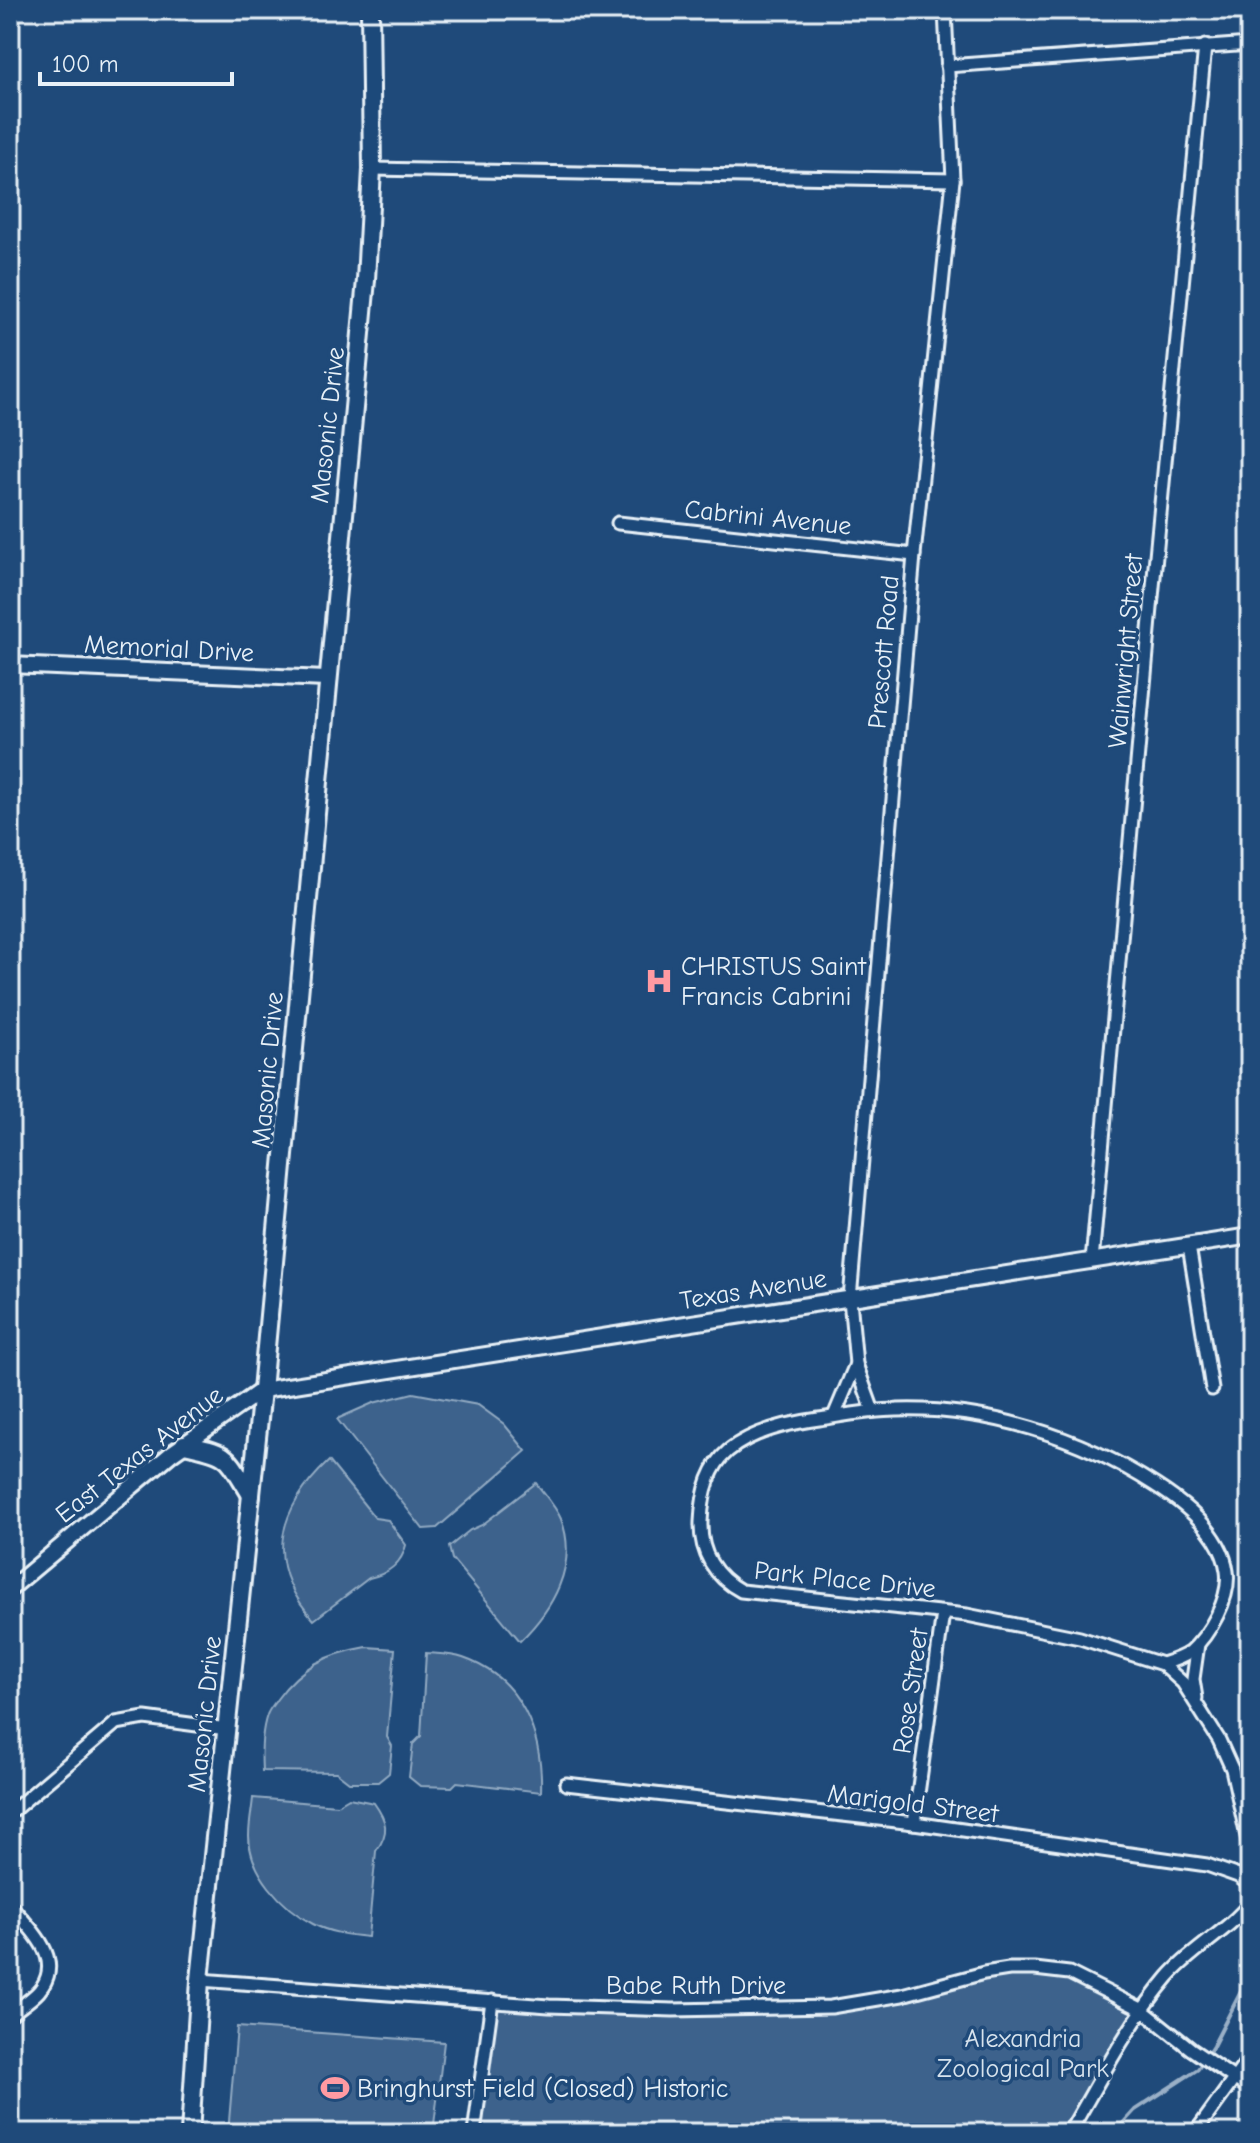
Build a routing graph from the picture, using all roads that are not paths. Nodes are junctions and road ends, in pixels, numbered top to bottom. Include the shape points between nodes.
1 (370, 10) edge
2 (945, 10) edge
3 (1250, 44) edge
4 (1205, 46) junction
5 (947, 66) junction
6 (372, 169) junction
7 (953, 180) junction
8 (618, 523) dead end
9 (914, 555) junction
10 (10, 665) edge
11 (326, 679) junction
12 (1250, 1236) edge
13 (1189, 1246) junction
14 (1092, 1261) junction
15 (850, 1299) junction
16 (856, 1364) junction
17 (1212, 1389) dead end
18 (262, 1390) junction
19 (873, 1411) junction
20 (834, 1416) junction
21 (184, 1444) junction
22 (251, 1495) junction
23 (10, 1589) edge
24 (943, 1613) junction
25 (1198, 1643) junction
26 (1162, 1664) junction
27 (1196, 1700) junction
28 (227, 1729) junction
29 (566, 1784) dead end
30 (10, 1813) edge
31 (914, 1823) junction
32 (1250, 1850) edge
33 (1250, 1885) edge
34 (1250, 1903) edge
35 (10, 1905) edge
36 (200, 1980) junction
37 (492, 2001) junction
38 (1141, 2009) junction
39 (10, 2015) edge
40 (1250, 2057) edge
41 (1235, 2078) junction
42 (1250, 2089) edge
43 (190, 2133) edge
44 (474, 2133) edge
45 (1069, 2133) edge
46 (1195, 2133) edge

1 - 6 main road, Masonic Drive
2 - 5 street, Prescott Road
3 - 4 street
4 - 5 street
4 - 14 street, Wainwright Street
5 - 7 street, Prescott Road
6 - 7 street
6 - 11 main road, Masonic Drive
7 - 9 street, Prescott Road
8 - 9 street, Cabrini Avenue
9 - 15 street, Prescott Road
10 - 11 street, Memorial Drive
11 - 18 main road, Masonic Drive
12 - 13 street, Texas Avenue
13 - 14 street, Texas Avenue
13 - 17 street
14 - 15 street, Texas Avenue
15 - 16 street, Prescott Road
15 - 18 street, Texas Avenue
16 - 19 street
16 - 20 street
18 - 21 street, East Texas Avenue
18 - 22 main road, Masonic Drive
19 - 20 street, Park Place Drive
19 - 25 street, Park Place Drive via 928,1411 1017,1425 1091,1451 1174,1497 1203,1526 1227,1572 1224,1595
20 - 24 street, Park Place Drive via 751,1438 728,1451 713,1468 705,1488 701,1531 711,1567 741,1591
21 - 22 main road via 228,1458
21 - 23 street, East Texas Avenue
22 - 28 main road, Masonic Drive
24 - 26 street, Park Place Drive via 1038,1628
24 - 31 street, Rose Street
25 - 26 street, Park Place Drive
25 - 27 street
26 - 27 street, Park Place Drive
27 - 32 street, Park Place Drive via 1232,1769
28 - 30 street via 145,1718 116,1723
28 - 36 main road, Masonic Drive
29 - 31 street, Marigold Street
31 - 33 street, Marigold Street via 1207,1865
34 - 38 street via 1169,1976
35 - 39 street via 46,1949 49,1963 40,1990
36 - 37 street, Babe Ruth Drive
36 - 43 main road, Masonic Drive
37 - 38 street, Babe Ruth Drive via 673,2010 831,2007 984,1973 1035,1969 1069,1973
37 - 44 street
38 - 41 street, Babe Ruth Drive
38 - 45 street
40 - 41 street
41 - 42 street, Babe Ruth Drive
41 - 46 street

